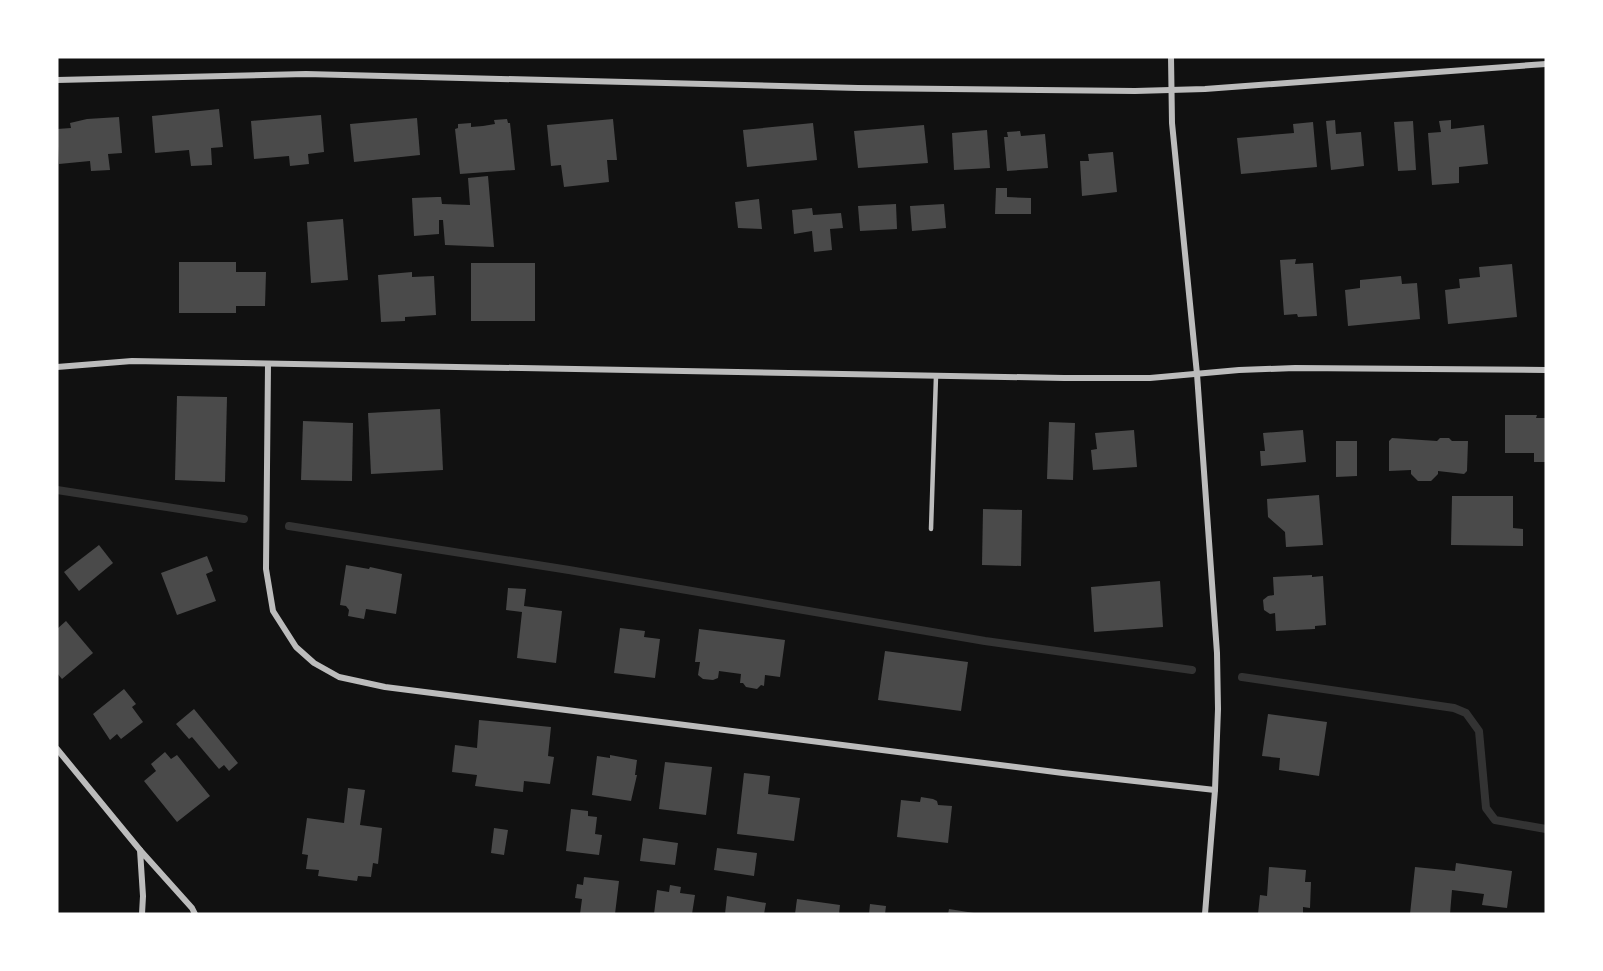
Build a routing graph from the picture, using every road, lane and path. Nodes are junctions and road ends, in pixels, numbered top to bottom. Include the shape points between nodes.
1 (1171, 57) edge
2 (1546, 64) edge
3 (57, 80) edge
4 (1171, 90) junction
5 (268, 365) junction
6 (57, 367) edge
7 (1546, 370) edge
8 (1197, 374) junction
9 (936, 376) junction
10 (931, 529) dead end
11 (57, 749) edge
12 (1215, 790) junction
13 (140, 849) junction
14 (142, 914) edge
15 (195, 914) edge
16 (1205, 914) edge

1 - 4 street
2 - 4 street
3 - 4 street via 306,74 858,88
4 - 8 street
5 - 6 street via 132,361
5 - 9 street
5 - 12 street via 266,569 273,612 296,647 339,677 385,687
7 - 8 street via 1295,368
8 - 9 street via 1150,378
8 - 12 street via 1216,653
9 - 10 lane
11 - 13 street
12 - 16 street
13 - 14 street
13 - 15 street

